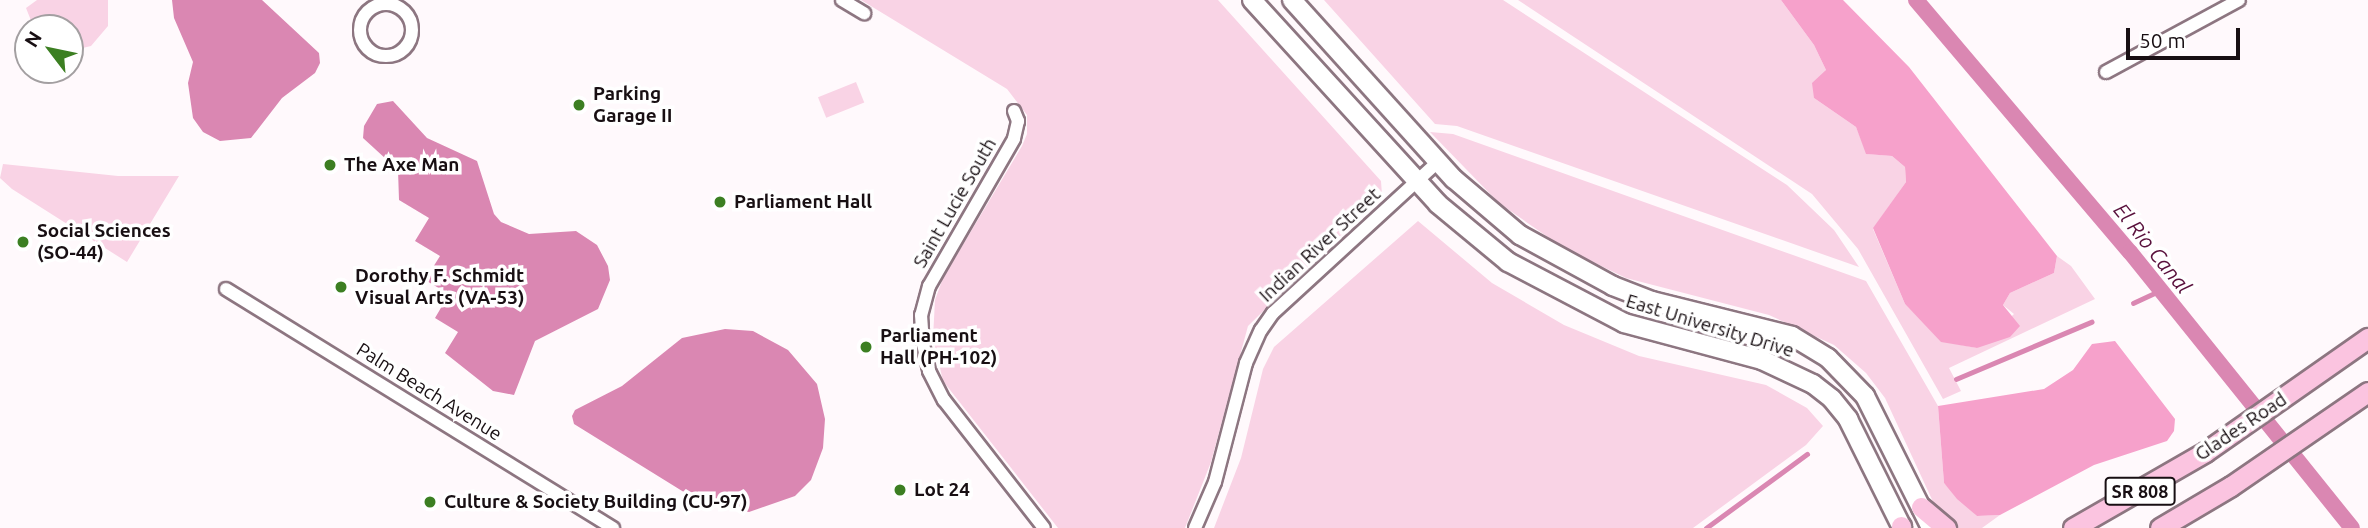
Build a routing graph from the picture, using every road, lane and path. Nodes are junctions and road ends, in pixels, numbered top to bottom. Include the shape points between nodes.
1 (842, 0) edge
2 (1252, 0) edge
3 (1292, 0) edge
4 (2239, 0) edge
5 (401, 4) edge
6 (863, 13) dead end
7 (2106, 72) dead end
8 (1014, 111) dead end
9 (1438, 162) junction
10 (1417, 182) junction
11 (226, 289) dead end
12 (2368, 338) edge
13 (2368, 392) edge
14 (1921, 507) junction
15 (1901, 527) edge
16 (614, 528) edge
17 (1044, 528) edge
18 (1195, 528) edge
19 (1931, 528) edge
20 (1946, 528) edge
21 (2073, 528) edge
22 (2160, 528) edge

1 - 6 street
2 - 10 street, East University Drive
3 - 9 street, East University Drive
4 - 7 street
5 - 5 street via 411,22 408,42 389,55 373,52 360,33 363,18 379,5
8 - 17 street, Saint Lucie South via 1018,121 1014,139 929,286 921,315 923,344 929,371 944,400
9 - 10 street, Indian River Street
9 - 14 street, East University Drive via 1520,235 1580,270 1652,301 1776,331 1811,346 1865,396
10 - 15 street, East University Drive via 1474,237 1572,299 1657,334 1762,360 1813,384 1848,419
10 - 18 street, Indian River Street via 1273,313 1261,330 1246,363 1215,482
11 - 16 street, Palm Beach Avenue
12 - 21 main road, Glades Road / SR 808 via 2206,452
13 - 22 main road, SR 808
14 - 19 street, East University Drive
14 - 20 main road

